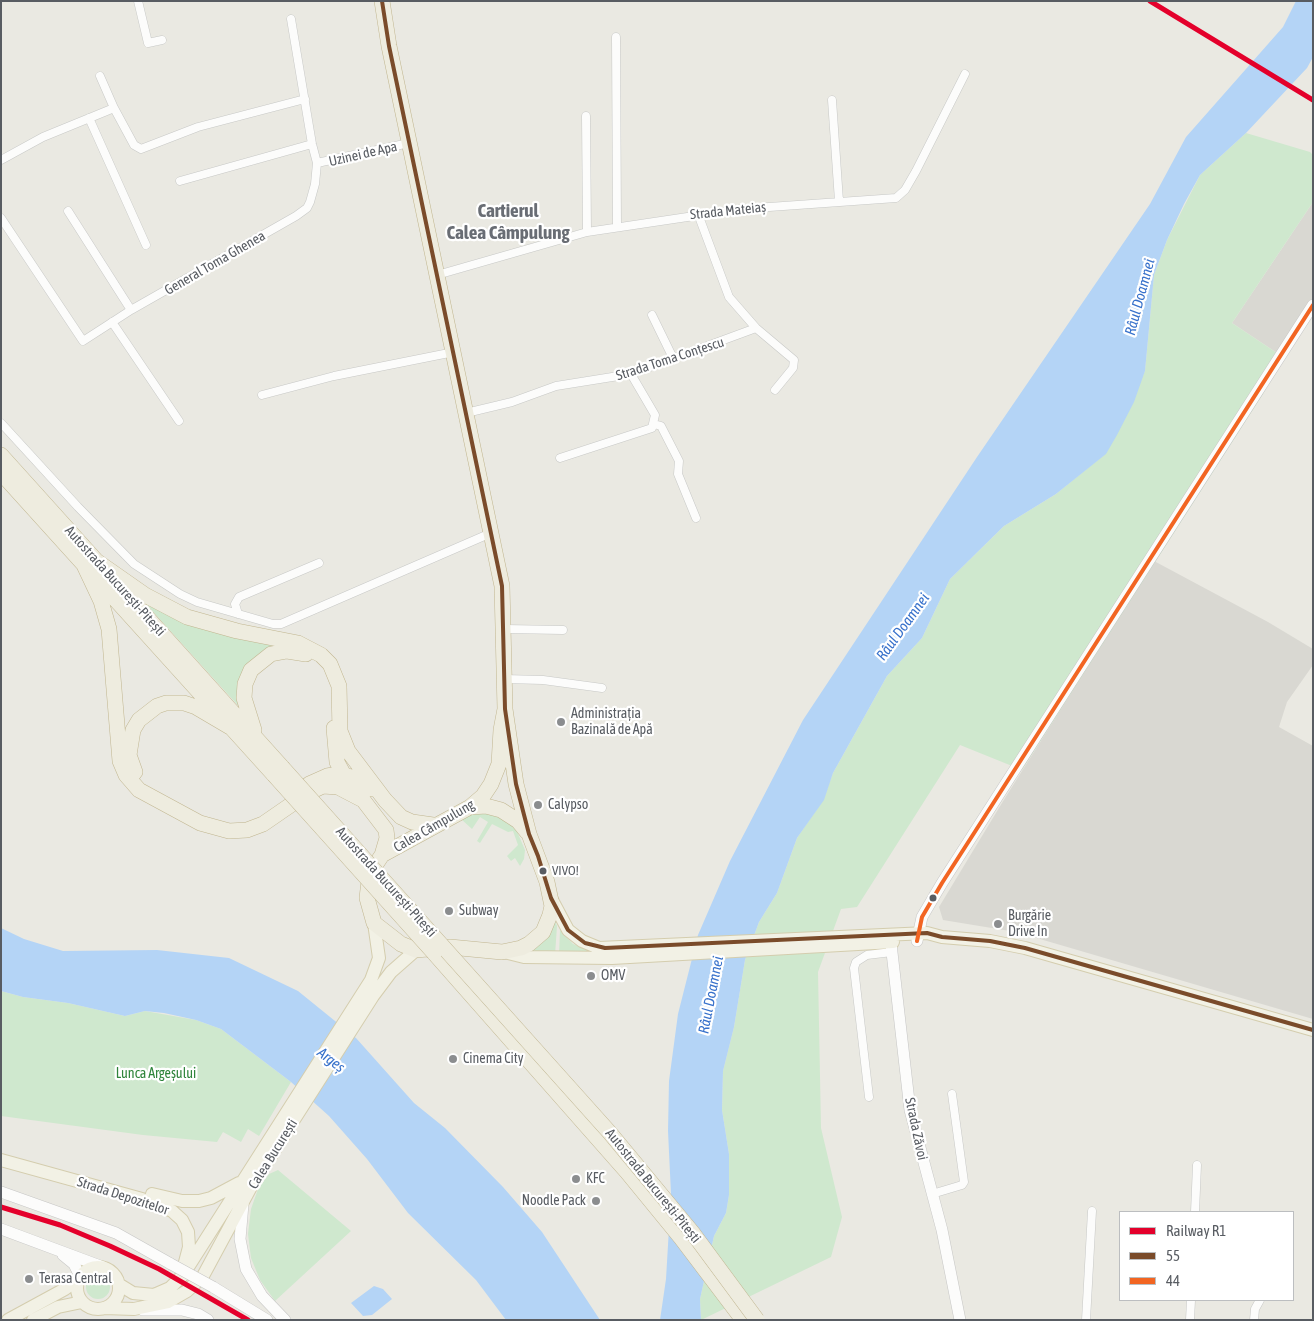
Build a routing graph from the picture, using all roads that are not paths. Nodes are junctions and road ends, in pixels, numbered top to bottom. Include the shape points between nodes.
1 (138, 1) edge
2 (382, 1) edge
3 (291, 19) dead end
4 (616, 37) dead end
5 (162, 40) dead end
6 (965, 74) dead end
7 (100, 76) dead end
8 (304, 98) junction
9 (832, 100) dead end
10 (114, 108) junction
11 (586, 116) dead end
12 (89, 118) junction
13 (409, 143) junction
14 (312, 144) junction
15 (1, 160) edge
16 (317, 163) junction
17 (180, 180) dead end
18 (839, 201) junction
19 (68, 211) dead end
20 (698, 214) junction
21 (1, 218) edge
22 (617, 227) junction
23 (587, 232) junction
24 (146, 245) dead end
25 (437, 275) junction
26 (1313, 304) edge
27 (131, 310) junction
28 (652, 315) dead end
29 (112, 322) junction
30 (756, 328) junction
31 (454, 352) junction
32 (673, 358) junction
33 (631, 374) junction
34 (774, 390) dead end
35 (262, 395) dead end
36 (466, 412) junction
37 (179, 422) dead end
38 (1, 423) edge
39 (654, 424) junction
40 (1, 455) edge
41 (560, 458) dead end
42 (1, 473) edge
43 (696, 518) dead end
44 (491, 533) junction
45 (89, 562) junction
46 (319, 563) dead end
47 (238, 614) junction
48 (504, 629) junction
49 (563, 630) dead end
50 (504, 679) junction
51 (602, 688) dead end
52 (505, 709) junction
53 (230, 727) junction
54 (333, 736) junction
55 (258, 740) junction
56 (278, 771) junction
57 (344, 775) junction
58 (314, 780) junction
59 (362, 799) junction
60 (385, 800) junction
61 (470, 807) junction
62 (433, 825) junction
63 (528, 834) junction
64 (382, 855) junction
65 (551, 898) junction
66 (374, 923) junction
67 (917, 937) junction
68 (891, 943) junction
69 (416, 950) junction
70 (661, 951) junction
71 (502, 952) junction
72 (368, 993) junction
73 (1313, 1030) edge
74 (952, 1094) dead end
75 (869, 1097) dead end
76 (1, 1150) edge
77 (264, 1156) junction
78 (1, 1160) edge
79 (1197, 1165) dead end
80 (242, 1182) junction
81 (1, 1192) edge
82 (932, 1194) junction
83 (244, 1200) junction
84 (1092, 1211) dead end
85 (1195, 1211) edge
86 (1, 1229) edge
87 (55, 1250) junction
88 (103, 1267) junction
89 (79, 1277) junction
90 (180, 1280) junction
91 (120, 1285) junction
92 (1191, 1301) edge
93 (1259, 1301) edge
94 (82, 1302) junction
95 (104, 1308) junction
96 (134, 1309) junction
97 (205, 1319) edge
98 (8, 1320) edge
99 (33, 1320) edge
100 (267, 1320) edge
101 (285, 1320) edge
102 (743, 1320) edge
103 (757, 1320) edge
104 (960, 1320) edge
105 (1086, 1320) edge
106 (1190, 1320) edge
107 (1254, 1320) edge

1 - 5 street via 147,41 150,44
2 - 13 highway, Calea Câmpulung
3 - 8 street
4 - 22 street
6 - 18 street, Strada Mateiaș via 901,196
7 - 10 street
8 - 10 street via 198,128 141,149 134,145
8 - 14 street
9 - 18 street
10 - 12 street
11 - 23 street
12 - 15 street via 43,137
12 - 24 street
13 - 16 street, Uzinei de Apa
13 - 25 highway, Calea Câmpulung
14 - 16 street
14 - 17 street
16 - 27 street, General Toma Ghenea via 313,194 307,208
18 - 20 street, Strada Mateiaș
19 - 27 street
20 - 22 street, Strada Mateiaș
20 - 30 street via 728,297
21 - 29 street, General Toma Ghenea via 83,341
22 - 23 street, Strada Mateiaș
23 - 25 street, Strada Mateiaș
25 - 31 highway, Calea Câmpulung
26 - 67 main road via 942,883 922,917
27 - 29 street, General Toma Ghenea
28 - 32 street
29 - 37 street
30 - 32 street, Strada Toma Conțescu
30 - 34 street via 795,363
31 - 35 street via 334,376
31 - 36 highway, Calea Câmpulung
32 - 33 street, Strada Toma Conțescu
33 - 36 street, Strada Toma Conțescu via 556,386 512,402
33 - 39 street via 655,415
36 - 44 highway, Calea Câmpulung
38 - 47 street via 134,564 180,594 216,610
39 - 41 street via 647,432
39 - 43 street via 661,426 679,461 678,474
40 - 45 highway, Autostrada București-Pitești
42 - 45 highway, Autostrada București-Pitești
44 - 47 street via 281,624
44 - 48 highway, Calea Câmpulung via 502,586
45 - 53 highway, Autostrada București-Pitești
45 - 55 highway, Autostrada București-Pitești
45 - 59 highway via 109,629 120,761 126,775 139,790 200,823 229,831 247,830 263,824 323,786 338,787
45 - 60 highway via 187,616 237,631 298,642 321,655 330,664 339,686 342,741
46 - 47 street via 240,597 234,604
48 - 49 street
48 - 50 highway, Calea Câmpulung
50 - 51 street via 544,680
50 - 52 highway, Calea Câmpulung
52 - 61 highway, Calea Câmpulung via 496,773 483,796
52 - 63 highway, Calea Câmpulung via 516,784
53 - 56 highway, Autostrada București-Pitești
53 - 58 highway via 196,706 166,703 157,706 139,720 133,730 129,748 133,770 141,782 156,793 205,819 229,825 260,819
54 - 55 highway via 334,693 328,672 312,657 287,651 263,659 246,679 244,703
54 - 57 highway via 337,762
54 - 58 highway via 329,759
55 - 56 highway, Autostrada București-Pitești
56 - 102 highway, Autostrada București-Pitești, bridge via 596,1134
56 - 103 highway, Autostrada București-Pitești, bridge via 610,1133 692,1232
57 - 58 highway via 333,774
57 - 59 highway
57 - 60 highway via 364,783
59 - 64 highway via 386,830
60 - 62 highway via 408,820
61 - 62 highway, Calea Câmpulung
61 - 63 highway via 486,806 501,810 518,821
62 - 64 highway, Calea Câmpulung
63 - 65 highway, Calea Câmpulung
64 - 66 highway, Calea Câmpulung via 368,880 368,905
65 - 70 main road via 568,930 588,944
65 - 71 highway via 547,925 537,938 521,948
66 - 69 highway via 394,940
66 - 72 main road, Calea București via 379,958
67 - 68 main road
67 - 73 main road via 927,933 1025,948
68 - 70 main road via 864,940
68 - 75 street via 856,962 854,968
68 - 82 main road, Strada Zăvoi via 910,1110
69 - 71 highway via 450,947
69 - 72 main road, Calea București
70 - 71 main road via 541,958
72 - 77 main road, Calea București
74 - 82 street via 964,1182
76 - 80 main road, Strada Depozitelor via 168,1198 199,1201
77 - 80 main road, Calea București
77 - 83 main road, Calea București
78 - 90 main road, Strada Depozitelor via 142,1199 172,1211 182,1220 189,1236
79 - 85 street
80 - 90 main road, Calea București
81 - 100 main road, bridge via 116,1233
82 - 104 main road, Strada Zăvoi
83 - 96 main road, Calea București via 208,1268 192,1287 168,1302
83 - 101 main road via 240,1239 246,1269 262,1296
84 - 105 street
86 - 87 main road
87 - 88 main road
87 - 89 main road via 70,1260
88 - 89 main road via 90,1268
88 - 91 main road via 115,1275
89 - 94 main road via 77,1290
89 - 98 main road via 66,1289
90 - 91 main road, Calea București via 154,1295 133,1293
91 - 95 main road via 116,1300
92 - 106 street
93 - 107 street
94 - 95 main road via 92,1308
94 - 99 main road via 58,1307
95 - 96 main road, Calea București
96 - 97 main road via 182,1310

